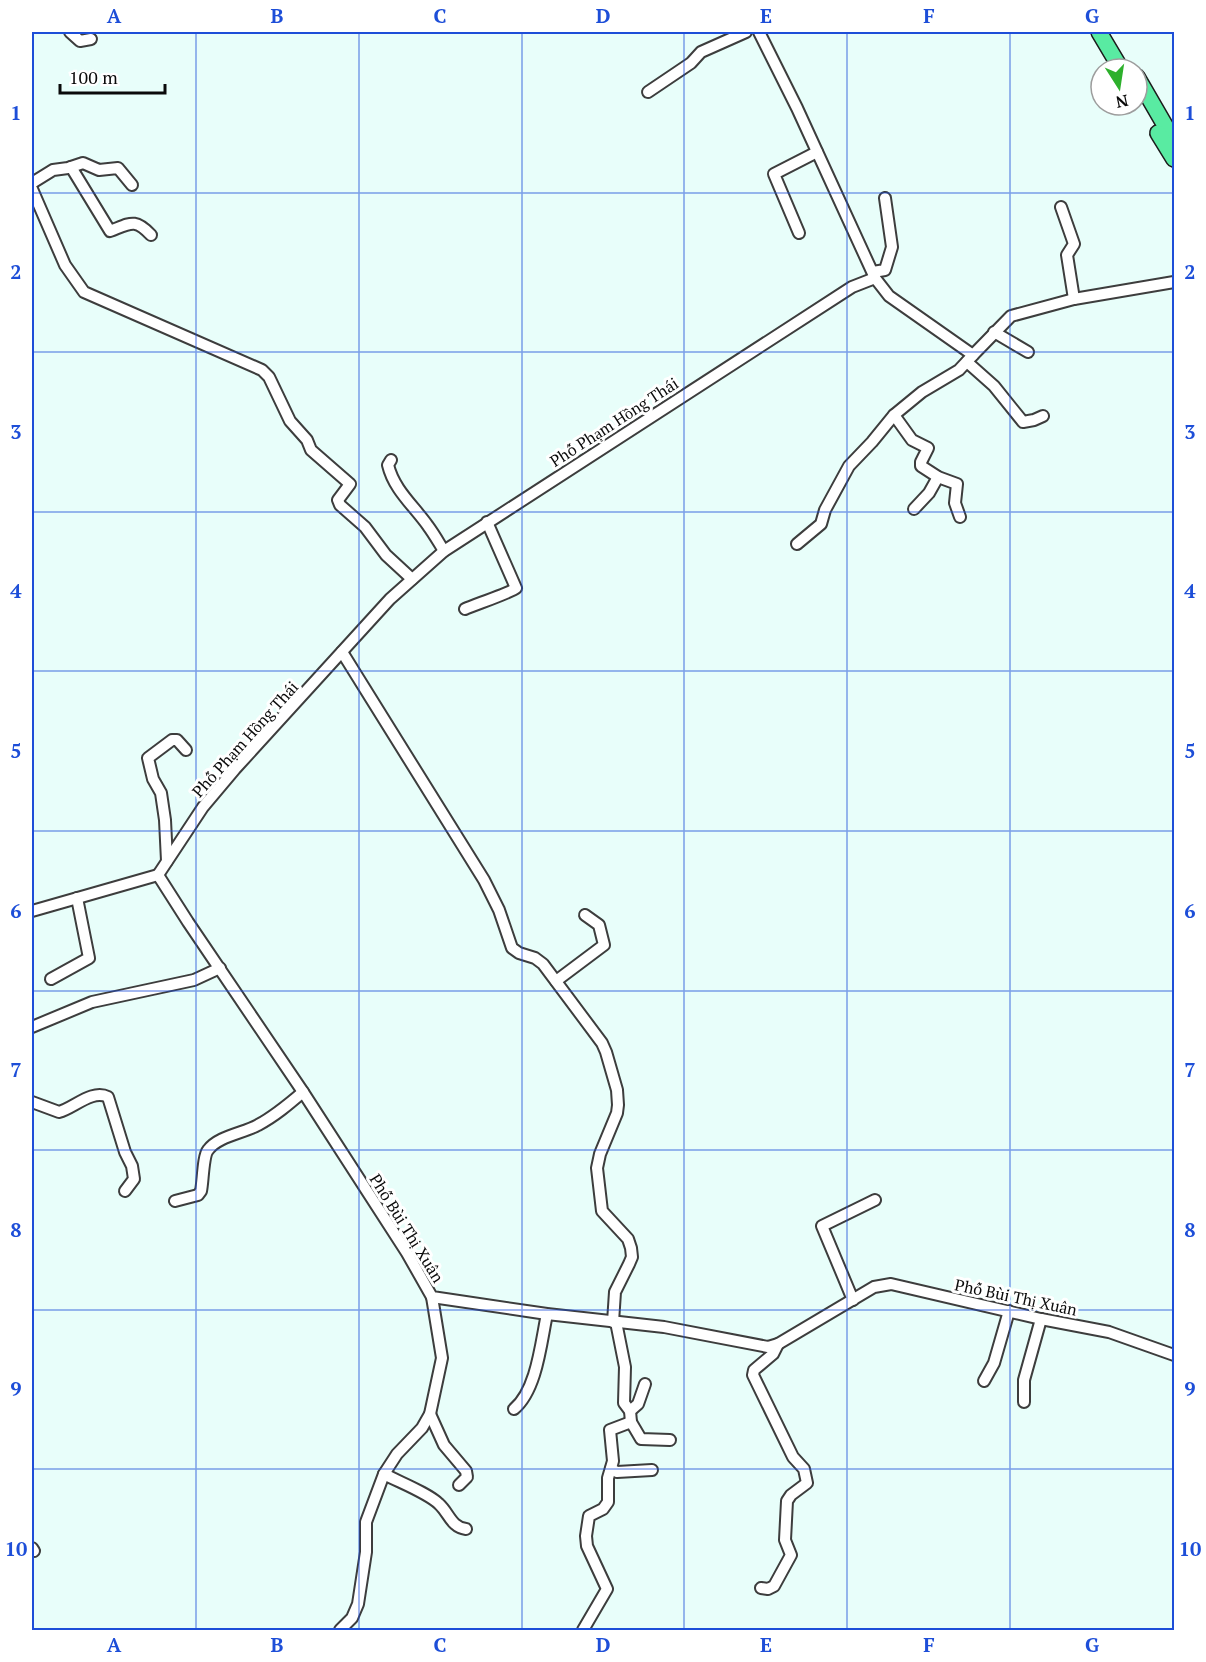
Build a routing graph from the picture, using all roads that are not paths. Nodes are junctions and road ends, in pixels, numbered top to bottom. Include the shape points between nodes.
1 (70, 32) edge
2 (746, 32) edge
3 (759, 32) edge
4 (1099, 32) edge
5 (1111, 32) edge
6 (92, 39) dead end
7 (1114, 57) edge
8 (1125, 57) edge
9 (648, 92) dead end
10 (1149, 98) edge
11 (1149, 116) edge
12 (1174, 141) edge
13 (817, 152) junction
14 (1174, 159) edge
15 (71, 167) junction
16 (32, 182) edge
17 (132, 185) dead end
18 (885, 198) dead end
19 (1061, 207) dead end
20 (800, 233) dead end
21 (152, 235) dead end
22 (874, 275) junction
23 (1174, 282) edge
24 (1074, 299) junction
25 (994, 332) junction
26 (1028, 352) dead end
27 (970, 358) junction
28 (894, 415) junction
29 (1043, 416) dead end
30 (391, 460) dead end
31 (938, 477) junction
32 (914, 509) dead end
33 (960, 517) dead end
34 (487, 522) junction
35 (797, 544) dead end
36 (444, 551) junction
37 (412, 579) junction
38 (465, 609) dead end
39 (342, 652) junction
40 (186, 750) dead end
41 (167, 861) junction
42 (158, 875) junction
43 (77, 898) junction
44 (32, 911) edge
45 (585, 915) dead end
46 (220, 968) junction
47 (51, 979) dead end
48 (556, 981) junction
49 (32, 1027) edge
50 (303, 1092) junction
51 (32, 1102) edge
52 (125, 1191) dead end
53 (875, 1200) dead end
54 (175, 1202) dead end
55 (432, 1297) junction
56 (851, 1301) junction
57 (1009, 1311) junction
58 (547, 1314) junction
59 (1041, 1319) junction
60 (614, 1322) junction
61 (778, 1344) junction
62 (1174, 1355) edge
63 (984, 1381) dead end
64 (645, 1384) dead end
65 (1024, 1402) dead end
66 (514, 1409) dead end
67 (430, 1414) junction
68 (631, 1416) junction
69 (670, 1440) dead end
70 (611, 1469) junction
71 (652, 1470) dead end
72 (384, 1474) junction
73 (459, 1485) dead end
74 (466, 1529) dead end
75 (761, 1588) dead end
76 (340, 1630) edge
77 (583, 1630) edge

1 - 6 street via 80,41
2 - 9 street via 701,52
3 - 13 street
4 - 7 highway
5 - 8 highway
10 - 12 highway
11 - 14 highway
13 - 20 street via 774,174
13 - 22 street
15 - 16 street via 53,170
15 - 17 street via 83,163 99,170 118,168
15 - 21 street via 110,231 136,223
16 - 37 street via 65,265 84,292 266,373 290,421 311,450 350,484 338,500 340,505
18 - 22 street via 892,247 885,270
19 - 24 street via 1074,244 1067,255
22 - 27 street via 889,296
22 - 34 street, Phố Phạm Hồng Thái
23 - 24 street
24 - 25 street via 1011,316
25 - 26 street
25 - 27 street
27 - 28 street
27 - 29 street via 1023,422
28 - 31 street via 912,440 928,448 920,464
28 - 35 street via 849,466 828,504 822,524
30 - 36 street via 388,465 392,477
31 - 32 street
31 - 33 street via 957,484 955,502
34 - 36 street, Phố Phạm Hồng Thái
34 - 38 street via 516,588
36 - 37 street, Phố Phạm Hồng Thái
37 - 39 street, Phố Phạm Hồng Thái
39 - 41 street, Phố Phạm Hồng Thái via 211,798
39 - 48 street via 484,880 512,948 539,960
40 - 41 street via 172,740 148,758 161,793
41 - 42 street, Phố Phạm Hồng Thái
42 - 43 street
42 - 46 street, Phố Bùi Thị Xuân
43 - 44 street
43 - 47 street via 89,958
45 - 48 street via 599,925 604,945
46 - 49 street via 194,980 92,1002
46 - 50 street, Phố Bùi Thị Xuân
48 - 60 street via 602,1043 617,1090 617,1113 597,1168 602,1211 628,1239 632,1257 615,1292
50 - 54 street via 269,1119 210,1148 205,1155 201,1191
50 - 55 street, Phố Bùi Thị Xuân
51 - 52 street via 59,1112 86,1098 108,1097 134,1174
53 - 56 street via 822,1226
55 - 58 street, Phố Bùi Thị Xuân
55 - 67 street via 442,1358
56 - 57 street, Phố Bùi Thị Xuân via 874,1287 891,1284
56 - 61 street, Phố Bùi Thị Xuân
57 - 59 street, Phố Bùi Thị Xuân
57 - 63 street via 994,1363
58 - 60 street, Phố Bùi Thị Xuân
58 - 66 street via 533,1376 525,1396
59 - 62 street, Phố Bùi Thị Xuân via 1109,1332
59 - 65 street via 1024,1380
60 - 61 street, Phố Bùi Thị Xuân via 664,1327 763,1347
60 - 68 street via 625,1367 624,1399
61 - 75 street via 753,1376 793,1457 806,1472 807,1483 787,1501 785,1540 791,1556 774,1586
64 - 68 street
67 - 72 street
67 - 73 street via 444,1445 466,1471 467,1477
68 - 69 street via 640,1439
68 - 70 street via 610,1430
70 - 71 street
70 - 77 street via 607,1506 589,1516 585,1536 607,1589
72 - 74 street via 440,1504 457,1527
72 - 76 street via 366,1522 358,1604 352,1618

